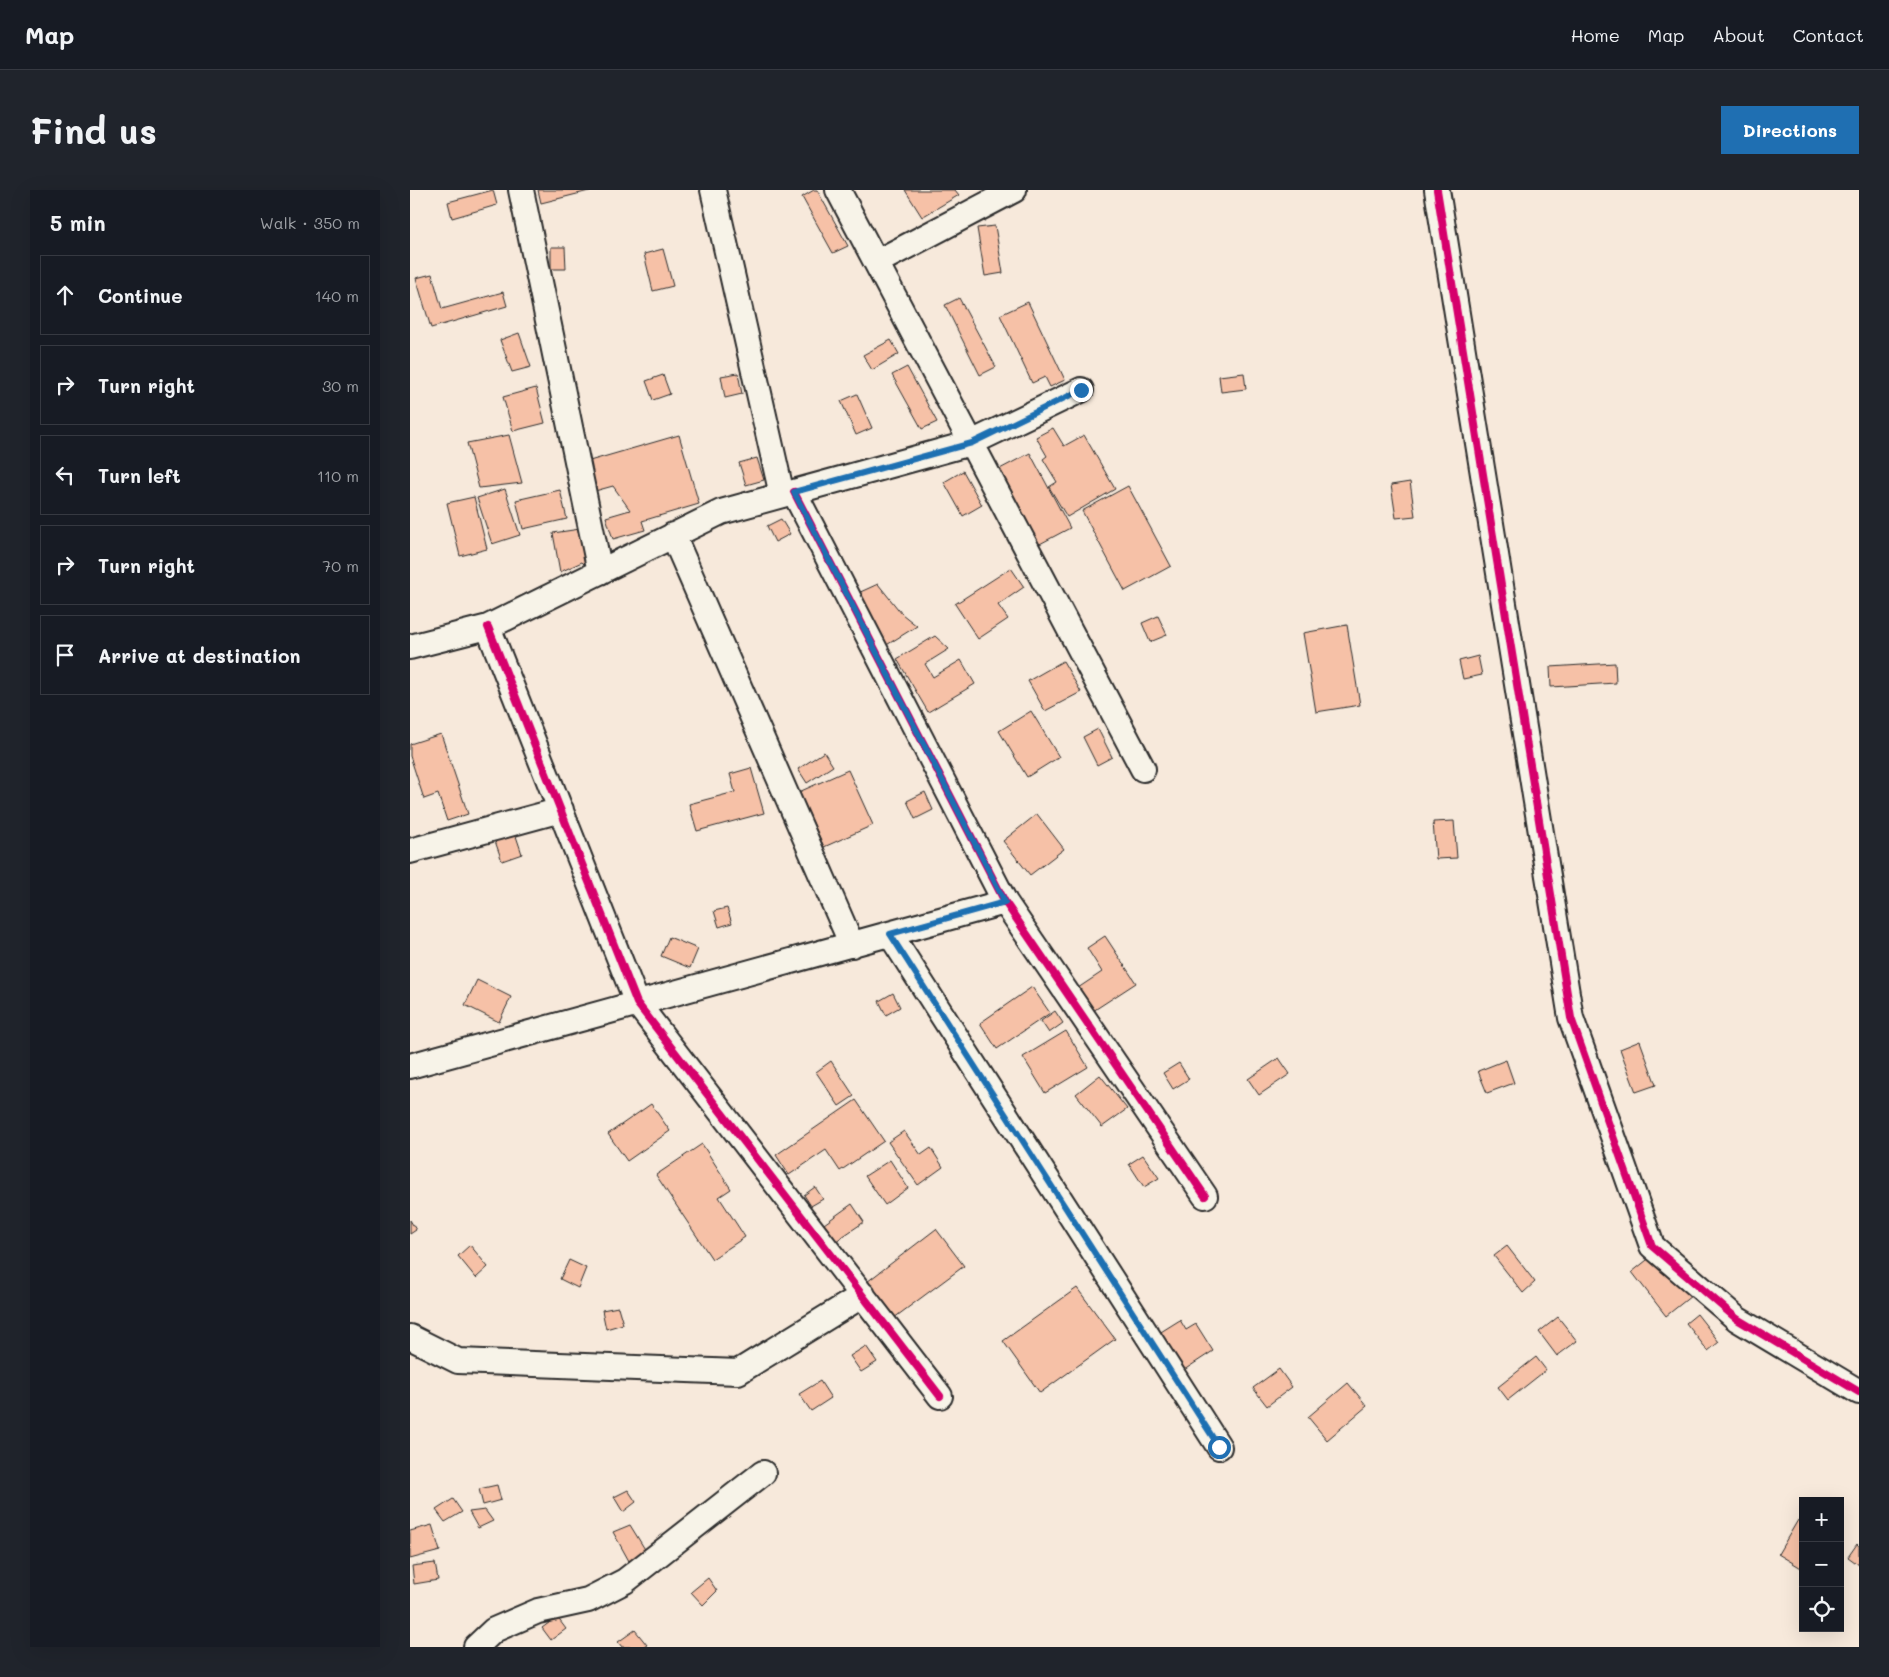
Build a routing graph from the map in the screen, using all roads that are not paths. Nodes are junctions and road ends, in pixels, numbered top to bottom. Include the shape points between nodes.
1 (521, 190) edge
2 (713, 190) edge
3 (838, 190) edge
4 (1014, 190) edge
5 (1437, 190) edge
6 (876, 262) junction
7 (1081, 390) dead end
8 (972, 443) junction
9 (788, 493) junction
10 (673, 535) junction
11 (600, 572) junction
12 (488, 627) junction
13 (410, 647) edge
14 (1143, 769) dead end
15 (561, 810) junction
16 (410, 850) edge
17 (1005, 902) junction
18 (890, 934) junction
19 (852, 945) junction
20 (637, 1003) junction
21 (410, 1066) edge
22 (1205, 1196) dead end
23 (864, 1295) junction
24 (410, 1337) edge
25 (1859, 1392) edge
26 (940, 1396) dead end
27 (1219, 1447) dead end
28 (763, 1473) dead end
29 (476, 1647) edge

1 - 11 street
2 - 9 street
3 - 6 street
4 - 6 street
5 - 25 street via 1574,1027 1652,1246 1738,1319
6 - 8 street
7 - 8 street
8 - 9 street
8 - 14 street
9 - 10 street via 721,512
9 - 17 street
10 - 11 street
10 - 19 street
11 - 12 street
12 - 13 street
12 - 15 street
15 - 16 street
15 - 20 street
17 - 18 street
17 - 22 street
18 - 19 street
18 - 27 street
19 - 20 street
20 - 21 street
20 - 23 street
23 - 24 street via 738,1372 458,1361
23 - 26 street
28 - 29 street via 626,1581 588,1600 538,1611 494,1630

